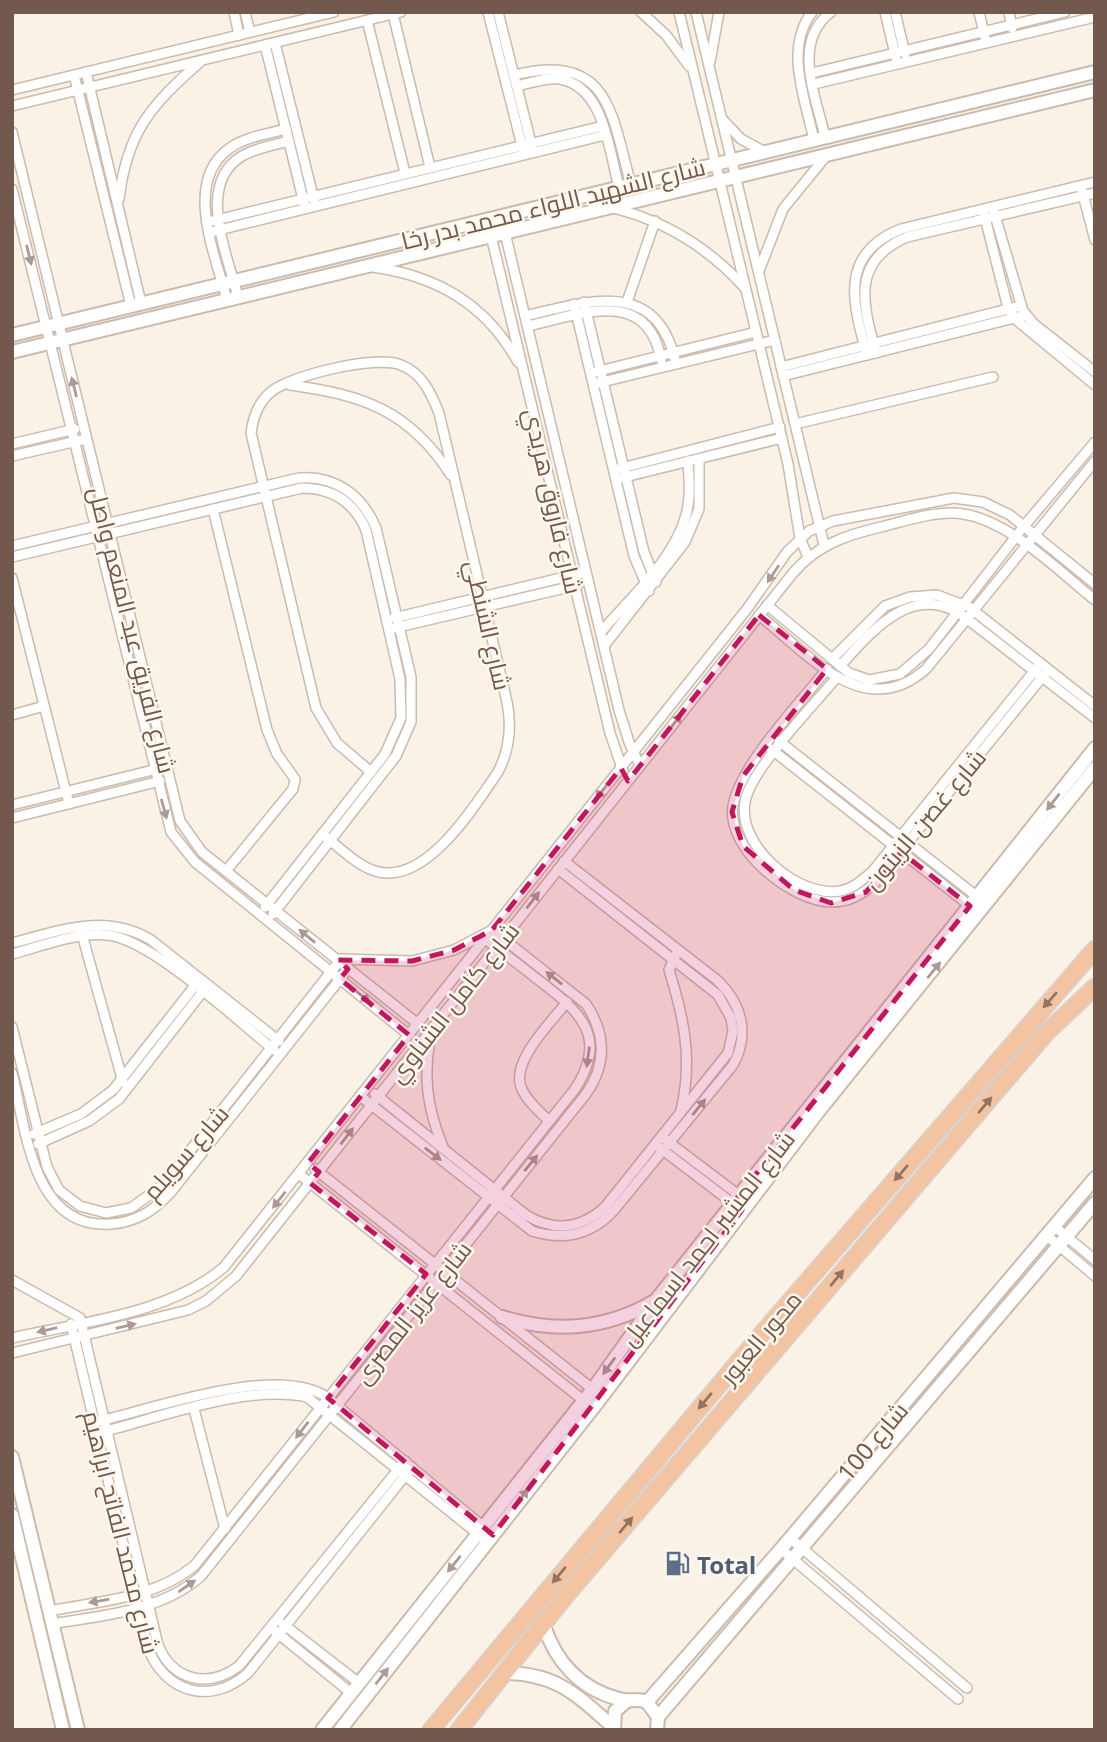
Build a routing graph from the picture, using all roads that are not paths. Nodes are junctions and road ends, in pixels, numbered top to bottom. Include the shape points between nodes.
1 (233, 12) edge
2 (245, 12) edge
3 (334, 12) edge
4 (488, 12) edge
5 (498, 12) edge
6 (641, 12) edge
7 (679, 12) edge
8 (696, 12) edge
9 (719, 12) edge
10 (812, 12) edge
11 (831, 12) edge
12 (885, 12) edge
13 (895, 12) edge
14 (979, 12) edge
15 (1009, 12) edge
16 (1065, 12) edge
17 (397, 13) edge
18 (315, 15) edge
19 (1095, 17) edge
20 (367, 20) junction
21 (1012, 25) junction
22 (250, 32) junction
23 (984, 32) junction
24 (239, 35) junction
25 (1014, 36) junction
26 (275, 43) junction
27 (986, 43) junction
28 (265, 45) junction
29 (899, 52) junction
30 (202, 60) junction
31 (902, 63) junction
32 (710, 70) junction
33 (86, 72) junction
34 (1095, 72) edge
35 (694, 73) junction
36 (812, 73) junction
37 (74, 75) junction
38 (514, 75) junction
39 (814, 85) junction
40 (517, 86) junction
41 (89, 87) junction
42 (12, 90) edge
43 (77, 90) junction
44 (1095, 90) edge
45 (12, 106) edge
46 (610, 108) junction
47 (599, 113) junction
48 (720, 115) junction
49 (286, 129) junction
50 (604, 130) junction
51 (12, 132) edge
52 (820, 139) junction
53 (289, 141) junction
54 (527, 149) junction
55 (765, 152) junction
56 (827, 155) junction
57 (731, 160) junction
58 (716, 164) junction
59 (430, 167) junction
60 (405, 173) junction
61 (735, 177) junction
62 (720, 181) junction
63 (1095, 182) edge
64 (1080, 185) junction
65 (625, 186) junction
66 (12, 189) edge
67 (1095, 193) edge
68 (1083, 196) junction
69 (309, 202) junction
70 (611, 207) junction
71 (118, 208) junction
72 (12, 212) edge
73 (989, 213) junction
74 (501, 216) junction
75 (487, 219) junction
76 (20, 221) junction
77 (655, 221) junction
78 (221, 224) junction
79 (209, 227) junction
80 (505, 233) junction
81 (491, 236) junction
82 (1095, 240) edge
83 (368, 266) junction
84 (758, 272) junction
85 (229, 282) junction
86 (746, 289) junction
87 (233, 299) junction
88 (584, 302) junction
89 (627, 302) junction
90 (574, 304) junction
91 (136, 305) junction
92 (1020, 306) junction
93 (1009, 309) junction
94 (587, 313) junction
95 (576, 315) junction
96 (1026, 315) junction
97 (525, 316) junction
98 (1014, 318) junction
99 (52, 325) junction
100 (528, 326) junction
101 (757, 332) junction
102 (12, 335) edge
103 (775, 340) junction
104 (56, 341) junction
105 (759, 344) junction
106 (870, 349) junction
107 (12, 352) edge
108 (674, 353) junction
109 (660, 356) junction
110 (677, 364) junction
111 (662, 367) junction
112 (523, 372) junction
113 (595, 372) junction
114 (782, 372) junction
115 (1095, 372) edge
116 (993, 377) dead end
117 (598, 383) junction
118 (285, 384) junction
119 (1095, 385) edge
120 (795, 424) junction
121 (84, 427) junction
122 (780, 427) junction
123 (71, 430) junction
124 (782, 438) junction
125 (86, 439) junction
126 (74, 442) junction
127 (1095, 442) edge
128 (12, 444) edge
129 (1083, 455) junction
130 (12, 456) edge
131 (699, 459) junction
132 (688, 461) junction
133 (1094, 462) edge
134 (620, 473) junction
135 (456, 482) junction
136 (263, 492) junction
137 (213, 509) junction
138 (107, 523) junction
139 (94, 526) junction
140 (820, 526) junction
141 (1024, 526) junction
142 (110, 534) junction
143 (1034, 534) junction
144 (97, 537) junction
145 (1015, 537) junction
146 (800, 538) junction
147 (824, 545) junction
148 (1025, 545) junction
149 (12, 546) edge
150 (12, 557) edge
151 (808, 557) junction
152 (651, 573) junction
153 (587, 577) junction
154 (12, 578) edge
155 (573, 581) junction
156 (643, 582) junction
157 (656, 582) junction
158 (1095, 584) edge
159 (649, 591) junction
160 (1095, 600) edge
161 (484, 602) junction
162 (767, 605) junction
163 (885, 606) junction
164 (961, 608) junction
165 (970, 614) junction
166 (759, 615) junction
167 (891, 615) junction
168 (393, 623) junction
169 (601, 632) junction
170 (604, 646) junction
171 (832, 659) junction
172 (841, 666) junction
173 (827, 670) junction
174 (1041, 671) junction
175 (837, 677) junction
176 (44, 706) junction
177 (1095, 706) edge
178 (12, 715) edge
179 (1095, 718) edge
180 (774, 736) junction
181 (783, 743) junction
182 (766, 746) junction
183 (1095, 748) edge
184 (633, 752) junction
185 (775, 752) junction
186 (640, 766) junction
187 (166, 767) junction
188 (621, 768) junction
189 (1095, 768) edge
190 (154, 770) junction
191 (371, 772) junction
192 (169, 779) junction
193 (628, 780) junction
194 (157, 782) junction
195 (65, 792) junction
196 (69, 804) junction
197 (12, 805) edge
198 (12, 818) edge
199 (321, 834) junction
200 (905, 840) junction
201 (330, 841) junction
202 (898, 849) junction
203 (561, 865) junction
204 (226, 871) junction
205 (796, 886) junction
206 (267, 904) junction
207 (978, 905) junction
208 (275, 911) junction
209 (259, 914) junction
210 (268, 920) junction
211 (492, 930) junction
212 (81, 931) junction
213 (503, 938) junction
214 (485, 939) junction
215 (12, 943) edge
216 (496, 947) junction
217 (12, 954) edge
218 (676, 955) junction
219 (1092, 955) edge
220 (338, 960) junction
221 (348, 969) junction
222 (330, 970) junction
223 (340, 979) junction
224 (201, 986) junction
225 (1095, 987) edge
226 (567, 1002) junction
227 (418, 1024) junction
228 (12, 1027) edge
229 (433, 1027) junction
230 (409, 1035) junction
231 (273, 1043) junction
232 (286, 1046) junction
233 (280, 1055) junction
234 (12, 1073) edge
235 (122, 1081) junction
236 (368, 1087) junction
237 (127, 1090) junction
238 (360, 1096) junction
239 (379, 1096) junction
240 (372, 1105) junction
241 (679, 1115) junction
242 (549, 1121) junction
243 (38, 1132) junction
244 (27, 1136) junction
245 (41, 1143) junction
246 (663, 1144) junction
247 (30, 1147) junction
248 (443, 1149) junction
249 (308, 1163) junction
250 (319, 1172) junction
251 (299, 1174) junction
252 (1095, 1178) edge
253 (310, 1183) junction
254 (490, 1193) junction
255 (500, 1201) junction
256 (741, 1203) junction
257 (1095, 1203) edge
258 (1050, 1231) junction
259 (1062, 1240) junction
260 (1095, 1260) edge
261 (435, 1263) junction
262 (444, 1271) junction
263 (426, 1275) junction
264 (1095, 1276) edge
265 (12, 1280) edge
266 (435, 1282) junction
267 (656, 1300) junction
268 (502, 1317) junction
269 (76, 1323) junction
270 (79, 1337) junction
271 (12, 1338) edge
272 (12, 1353) edge
273 (597, 1392) junction
274 (325, 1401) junction
275 (588, 1404) junction
276 (194, 1409) junction
277 (334, 1410) junction
278 (99, 1421) junction
279 (367, 1429) junction
280 (102, 1432) junction
281 (360, 1438) junction
282 (12, 1457) edge
283 (405, 1468) junction
284 (380, 1501) junction
285 (12, 1515) edge
286 (225, 1529) junction
287 (486, 1534) junction
288 (790, 1538) junction
289 (801, 1547) junction
290 (781, 1549) junction
291 (791, 1558) junction
292 (140, 1593) junction
293 (144, 1606) junction
294 (49, 1611) junction
295 (278, 1620) junction
296 (543, 1623) junction
297 (52, 1624) junction
298 (286, 1626) junction
299 (271, 1628) junction
300 (279, 1635) junction
301 (904, 1635) junction
302 (895, 1646) junction
303 (324, 1657) junction
304 (317, 1665) junction
305 (503, 1673) junction
306 (355, 1688) junction
307 (967, 1688) dead end
308 (958, 1699) dead end
309 (627, 1701) junction
310 (647, 1702) junction
311 (658, 1726) edge
312 (613, 1728) edge
313 (63, 1730) edge
314 (78, 1730) edge
315 (322, 1730) edge
316 (340, 1730) edge
317 (431, 1730) edge
318 (459, 1730) edge

1 - 24 street
2 - 22 street
3 - 18 street
4 - 54 street
5 - 38 street
6 - 35 street via 666,35
7 - 35 street
8 - 32 street
9 - 32 street
10 - 52 street via 797,47
11 - 36 street via 810,35
12 - 29 street
13 - 29 street
14 - 23 street
15 - 21 street
16 - 21 street
17 - 20 street
17 - 59 street
18 - 22 street
19 - 25 street
20 - 26 street
20 - 60 street
21 - 23 street
21 - 25 street
22 - 24 street
23 - 27 street
23 - 29 street
24 - 33 street
25 - 27 street
26 - 28 street
26 - 69 street
27 - 31 street
28 - 30 street
28 - 49 street
29 - 31 street
29 - 36 street
30 - 41 street
30 - 71 street via 166,92 142,122 126,159
31 - 39 street
32 - 48 street
33 - 37 street
33 - 41 street
34 - 52 street, شارع الشهيد اللواء محمد بدر رخا
35 - 58 street
36 - 39 street
37 - 42 street
37 - 43 street
38 - 40 street
38 - 46 street via 549,67 570,70 590,82
39 - 52 street
40 - 47 street via 551,79 568,82 590,97
40 - 54 street
41 - 43 street
41 - 71 street
43 - 45 street
43 - 91 street
44 - 56 street, شارع الشهيد اللواء محمد بدر رخا
46 - 47 street
46 - 65 street
47 - 50 street
48 - 55 street via 741,139
48 - 57 street
49 - 53 street
49 - 79 street via 239,143 222,155 206,185
50 - 54 street
50 - 65 street
51 - 99 street, شارع الفريق عبد المنعم واصل
52 - 55 street, شارع الشهيد اللواء محمد بدر رخا
53 - 69 street
53 - 78 street via 243,155 227,169 216,198
54 - 59 street
54 - 69 street
55 - 57 street, شارع الشهيد اللواء محمد بدر رخا
56 - 61 street, شارع الشهيد اللواء محمد بدر رخا
56 - 84 street via 783,209
57 - 58 street, شارع الشهيد اللواء محمد بدر رخا
57 - 61 street
58 - 62 street
58 - 65 street, شارع الشهيد اللواء محمد بدر رخا
59 - 60 street
60 - 69 street
61 - 62 street, شارع الشهيد اللواء محمد بدر رخا
61 - 84 street
62 - 70 street, شارع الشهيد اللواء محمد بدر رخا
62 - 86 street
63 - 64 street
64 - 68 street
64 - 73 street
65 - 74 street, شارع الشهيد اللواء محمد بدر رخا
66 - 76 street, شارع الفريق عبد المنعم واصل
67 - 68 street
68 - 73 street
68 - 82 street
69 - 78 street
70 - 77 street
70 - 80 street, شارع الشهيد اللواء محمد بدر رخا
71 - 91 street
72 - 76 street
73 - 92 street
73 - 93 street
73 - 106 street via 901,229 868,251 853,292
74 - 75 street, شارع الشهيد اللواء محمد بدر رخا
74 - 80 street, شارع فاروق هريدي
75 - 81 street, شارع فاروق هريدي
75 - 85 street, شارع الشهيد اللواء محمد بدر رخا
76 -> 99 street, شارع الفريق عبد المنعم واصل
77 - 86 street via 704,250
77 - 89 street
78 - 79 street
78 - 85 street
79 - 85 street
80 - 81 street, شارع الشهيد اللواء محمد بدر رخا
80 - 97 street, شارع فاروق هريدي
81 - 83 street, شارع الشهيد اللواء محمد بدر رخا
81 - 112 street, شارع فاروق هريدي
83 - 87 street, شارع الشهيد اللواء محمد بدر رخا
83 - 112 street via 422,277 461,296 494,326
84 - 103 street
85 - 87 street
85 - 91 street, شارع الشهيد اللواء محمد بدر رخا
86 - 101 street
87 - 104 street, شارع الشهيد اللواء محمد بدر رخا
88 - 89 street
88 - 90 street
88 - 94 street
89 - 108 street via 659,322
90 - 95 street
90 - 97 street
91 - 99 street, شارع الشهيد اللواء محمد بدر رخا
92 - 93 street
92 - 96 street
93 - 98 street
93 - 106 street
94 - 95 street
94 - 109 street via 613,310 634,316 654,336
94 - 113 street
95 - 100 street
95 - 113 street
96 - 98 street
96 - 115 street
97 - 100 street, شارع فاروق هريدي
98 - 106 street
98 - 119 street
99 - 102 street, شارع الشهيد اللواء محمد بدر رخا
99 - 104 street, شارع الفريق عبد المنعم واصل
100 - 153 street, شارع فاروق هريدي
101 - 105 street
101 - 108 street
103 - 105 street
103 - 114 street
104 - 107 street, شارع الشهيد اللواء محمد بدر رخا
121 -> 104 street, شارع الفريق عبد المنعم واصل
104 - 123 street, شارع الفريق عبد المنعم واصل
105 - 110 street
105 - 122 street
106 - 114 street
108 - 109 street
108 - 110 street
109 - 111 street
109 - 113 street
110 - 111 street
111 - 117 street
112 - 155 street, شارع فاروق هريدي
113 - 117 street
114 - 120 street
116 - 120 street
117 - 134 street
118 - 135 street via 348,394 386,411 424,441
118 - 135 street, شارع الشنطي via 376,360 402,365 423,381 439,414
118 - 136 street via 264,399 253,421 252,446
120 - 140 street
121 - 123 street
121 - 125 street, شارع الفريق عبد المنعم واصل
122 - 124 street
122 - 134 street
123 - 126 street, شارع الفريق عبد المنعم واصل
123 - 128 street
124 - 131 street
124 - 146 street
125 - 126 street
125 - 138 street, شارع الفريق عبد المنعم واصل
126 - 130 street
126 - 139 street, شارع الفريق عبد المنعم واصل
127 - 129 street
129 - 133 street
129 - 141 street
131 - 132 street
131 - 157 street via 696,518
132 - 134 street
132 - 152 street via 686,516 676,539
133 - 143 street
134 - 152 street
134 - 156 street
135 - 161 street, شارع الشنطي
136 - 137 street
136 - 138 street
136 - 168 street via 313,488 336,495 354,509 366,530
136 - 191 street via 317,708 337,743
137 - 142 street
137 - 204 street via 267,730 295,779 293,789
138 - 139 street
138 - 142 street, شارع الفريق عبد المنعم واصل
139 - 144 street, شارع الفريق عبد المنعم واصل
139 - 149 street
140 - 141 street, شارع كامل الشناوي via 954,498 997,508
140 - 146 street, شارع كامل الشناوي
140 - 147 street
141 - 143 street, شارع كامل الشناوي
141 - 145 street
142 - 144 street
142 - 187 street, شارع الفريق عبد المنعم واصل
143 - 148 street
143 - 158 street, شارع كامل الشناوي
144 - 150 street
144 - 190 street, شارع الفريق عبد المنعم واصل
145 - 147 street, شارع كامل الشناوي via 981,517 943,513 861,531
145 - 148 street, شارع كامل الشناوي
145 - 164 street
146 - 151 street
146 -> 184 street, شارع كامل الشناوي
147 - 151 street, شارع كامل الشناوي
148 - 160 street, شارع كامل الشناوي
148 - 165 street
151 - 162 street, شارع كامل الشناوي
152 - 156 street
152 - 157 street
153 - 155 street
153 - 169 street, شارع فاروق هريدي
154 - 176 street
155 - 161 street
155 - 188 street, شارع فاروق هريدي
156 - 159 street
156 - 169 street
157 - 159 street
159 - 170 street
161 - 168 street
161 - 201 street, شارع الشنطي via 510,716 509,745 498,772 440,847 415,867 402,872 376,871
162 - 166 street, شارع كامل الشناوي
162 - 171 street
163 - 164 street via 924,595 951,598
163 - 167 street
163 - 171 street
164 - 165 street
164 - 167 street via 924,605
164 - 172 street via 923,656 900,674 870,680
165 - 174 street
165 - 175 street via 926,669 903,685 876,691
166 - 173 street
186 -> 166 street, شارع كامل الشناوي
167 - 172 street
168 - 191 street via 401,719 392,743
168 - 201 street via 413,692 407,736
169 - 170 street, شارع فاروق هريدي
170 - 184 street, شارع فاروق هريدي
171 - 172 street
173 - 175 street
173 - 180 street, شارع غصن الزيتون
174 - 177 street
174 - 179 street
174 - 200 street, شارع غصن الزيتون
175 - 181 street, شارع غصن الزيتون
176 - 178 street
176 - 195 street
180 - 181 street
180 - 182 street, شارع غصن الزيتون
181 - 185 street, شارع غصن الزيتون
181 - 200 street
182 - 185 street
182 - 205 street, شارع غصن الزيتون via 743,776 733,804 734,819 752,858
183 -> 207 street, شارع المشير احمد اسماعيل
184 - 186 street, شارع فاروق هريدي
184 - 188 street, شارع كامل الشناوي
185 - 202 street
185 - 205 street, شارع غصن الزيتون via 748,790 744,816 760,851
186 - 193 street, شارع كامل الشناوي
187 - 190 street
187 - 192 street, شارع الفريق عبد المنعم واصل
188 - 193 street, شارع فاروق هريدي
188 -> 211 street, شارع كامل الشناوي
189 - 207 street, شارع المشير احمد اسماعيل
190 - 194 street, شارع الفريق عبد المنعم واصل
190 - 195 street
191 - 199 street
192 - 194 street
192 - 204 street, شارع الفريق عبد المنعم واصل via 184,830
193 - 203 street, شارع كامل الشناوي
194 - 196 street
194 -> 209 street, شارع الفريق عبد المنعم واصل via 166,819 178,843
195 - 196 street
195 - 197 street
196 - 198 street
199 - 201 street, شارع الشنطي
199 - 206 street
200 - 202 street, شارع غصن الزيتون
200 - 207 street
201 - 208 street
202 - 205 street, شارع غصن الزيتون via 850,888 829,892
202 - 207 street
213 -> 203 street, شارع كامل الشناوي
203 - 218 street
204 - 206 street, شارع الفريق عبد المنعم واصل
206 - 208 street, شارع الفريق عبد المنعم واصل
206 - 209 street
207 - 256 street, شارع المشير احمد اسماعيل
208 - 210 street
220 -> 208 street, شارع الفريق عبد المنعم واصل
209 - 210 street, شارع الفريق عبد المنعم واصل
210 - 222 street, شارع الفريق عبد المنعم واصل
211 - 213 street, شارع عزيز المصرى
211 - 214 street, شارع كامل الشناوي
211 - 220 street via 454,950 412,961
212 - 215 street
212 - 217 street
212 - 224 street via 103,923 128,928 150,940
212 - 235 street
213 - 216 street, شارع كامل الشناوي
255 -> 213 street, شارع عزيز المصرى via 591,1087 603,1049 598,1025 586,1004
214 - 216 street, شارع عزيز المصرى
214 - 227 street, شارع كامل الشناوي
216 - 226 street, شارع عزيز المصرى
216 - 229 street, شارع كامل الشناوي
218 - 241 street via 669,970 681,1008 687,1054
218 - 241 street via 718,995 733,1031 723,1063
246 -> 218 street via 733,1065 743,1032 728,990
219 -> 317 highway, محور العبور via 759,1337
220 - 221 street, شارع الفريق عبد المنعم واصل
220 - 222 street, شارع سويلم
221 - 223 street, شارع سويلم
221 - 227 street, شارع الفريق عبد المنعم واصل
222 - 223 street, شارع الفريق عبد المنعم واصل
222 - 231 street, شارع سويلم
223 -> 230 street, شارع الفريق عبد المنعم واصل
223 - 232 street, شارع سويلم
224 - 231 street
224 - 235 street
224 - 237 street
296 -> 225 highway, محور العبور via 1047,1032
226 -> 242 street, شارع عزيز المصرى via 589,1034 589,1063
226 - 242 street via 524,1058 519,1074 526,1096
227 - 230 street, شارع كامل الشناوي
228 - 243 street, شارع سويلم
229 - 239 street, شارع كامل الشناوي
229 - 248 street via 425,1068 427,1093
230 - 236 street, شارع كامل الشناوي
231 - 232 street
231 - 233 street
231 - 245 street, شارع سويلم via 163,1185 131,1208 106,1213 68,1199 51,1178
232 - 233 street, شارع سويلم
233 - 247 street, شارع سويلم via 161,1203 131,1221 92,1223 57,1205 40,1183
234 - 244 street, شارع سويلم
235 - 237 street
235 - 243 street via 92,1107
236 - 238 street, شارع كامل الشناوي
236 - 239 street
237 - 245 street via 89,1121
238 - 240 street
238 - 249 street, شارع كامل الشناوي
239 - 240 street, شارع كامل الشناوي
239 - 248 street
250 -> 240 street, شارع كامل الشناوي
240 -> 254 street
241 - 246 street
242 - 254 street, شارع عزيز المصرى
243 - 244 street
243 - 245 street, شارع سويلم
244 - 247 street, شارع سويلم
245 - 247 street
246 - 255 street via 608,1217 586,1232 560,1237 532,1231
246 - 256 street
248 - 254 street
249 - 250 street
249 - 251 street, شارع كامل الشناوي
250 - 253 street, شارع كامل الشناوي
250 - 261 street
251 - 253 street
251 -> 269 street, شارع كامل الشناوي via 236,1254 203,1283 163,1303
252 - 258 street, شارع 100
253 - 263 street
270 -> 253 street, شارع كامل الشناوي via 170,1315 206,1301 236,1276
254 - 255 street
254 - 261 street, شارع عزيز المصرى
255 - 262 street, شارع عزيز المصرى
256 - 267 street, شارع المشير احمد اسماعيل
256 - 273 street, شارع المشير احمد اسماعيل
257 - 259 street, شارع 100
258 - 259 street
258 - 288 street, شارع 100
259 - 260 street
259 - 264 street
259 - 289 street, شارع 100
261 - 262 street
261 - 263 street, شارع عزيز المصرى
262 - 266 street, شارع عزيز المصرى
262 - 268 street
263 - 266 street
263 - 274 street, شارع عزيز المصرى
265 - 269 street via 74,1312
266 - 275 street
266 - 277 street, شارع عزيز المصرى
267 - 268 street via 615,1320 578,1327 538,1326
267 -> 273 street, شارع المشير احمد اسماعيل
268 - 273 street
269 - 270 street, شارع محمد الفاتح ابراهيم
269 -> 271 street, شارع كامل الشناوي
270 - 272 street, شارع كامل الشناوي
270 - 278 street, شارع محمد الفاتح ابراهيم
273 - 275 street, شارع المشير احمد اسماعيل
274 - 276 street via 271,1395
274 - 277 street
274 - 278 street via 302,1387 253,1385
274 -> 286 street, شارع عزيز المصرى
275 - 287 street, شارع المشير احمد اسماعيل
276 - 280 street
276 - 286 street
277 - 279 street
277 - 281 street
293 -> 277 street, شارع عزيز المصرى via 184,1590 208,1569
278 - 280 street, شارع محمد الفاتح ابراهيم
279 - 281 street
279 - 283 street
280 - 292 street, شارع محمد الفاتح ابراهيم
281 - 283 street
282 - 294 street
283 - 284 street, شارع محمد الفاتح ابراهيم
283 - 287 street
284 - 295 street, شارع محمد الفاتح ابراهيم
284 - 298 street, شارع محمد الفاتح ابراهيم
285 - 313 street
286 - 292 street, شارع عزيز المصرى via 185,1574
287 -> 306 street, شارع المشير احمد اسماعيل
316 -> 287 street, شارع المشير احمد اسماعيل
288 - 289 street
288 - 290 street, شارع 100
289 - 291 street, شارع 100
289 - 301 street
290 - 291 street
290 - 310 street, شارع 100
291 - 302 street
291 - 311 street, شارع 100
292 - 293 street, شارع محمد الفاتح ابراهيم
292 -> 294 street, شارع عزيز المصرى
293 - 297 street, شارع عزيز المصرى
293 - 299 street, شارع محمد الفاتح ابراهيم via 163,1657 193,1679 205,1681 229,1673
293 - 300 street, شارع محمد الفاتح ابراهيم via 148,1648 158,1670 193,1692 234,1684
294 - 297 street
295 - 298 street
295 - 299 street, شارع محمد الفاتح ابراهيم
296 - 305 highway, محور العبور
296 - 309 street via 556,1654 578,1679 607,1696
297 - 314 street
298 - 300 street, شارع محمد الفاتح ابراهيم
298 - 303 street
299 - 300 street
300 - 304 street
301 - 302 street
301 - 307 street
302 - 308 street
303 - 304 street
303 - 306 street
304 - 306 street
305 - 312 street via 531,1674 557,1682
305 - 318 highway, محور العبور
306 - 315 street, شارع المشير احمد اسماعيل
309 - 310 street
309 - 312 street via 615,1711
310 - 311 street

